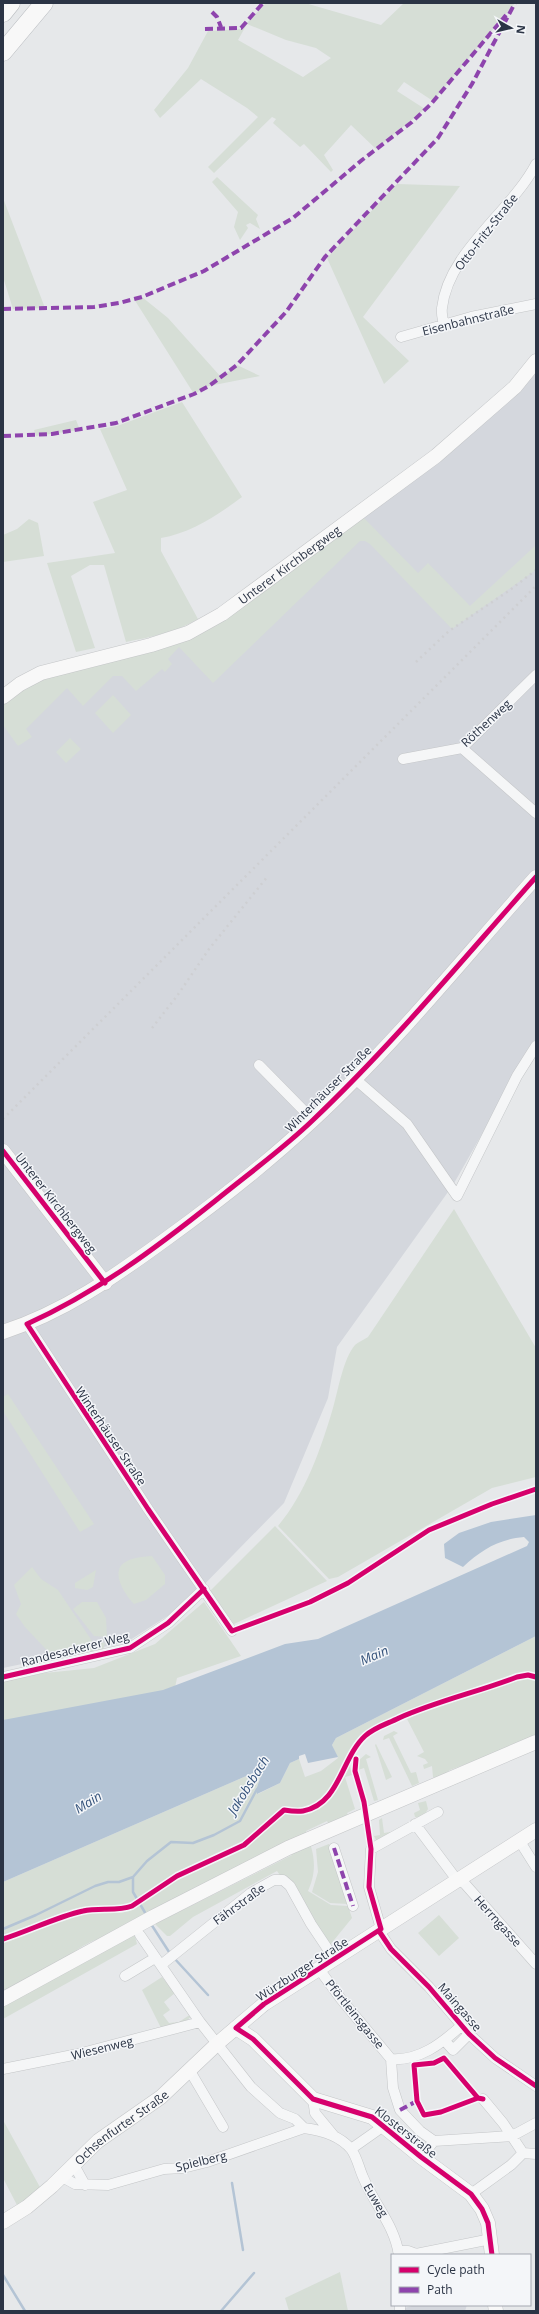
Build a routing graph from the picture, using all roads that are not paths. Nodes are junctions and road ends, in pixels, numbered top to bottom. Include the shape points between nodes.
1 (11, 3) edge
2 (44, 3) edge
3 (3, 13) edge
4 (3, 52) edge
5 (536, 164) edge
6 (536, 304) edge
7 (444, 326) junction
8 (401, 337) dead end
9 (536, 361) edge
10 (536, 675) edge
11 (3, 697) edge
12 (462, 748) junction
13 (403, 759) dead end
14 (536, 813) edge
15 (536, 877) edge
16 (536, 1046) edge
17 (259, 1065) dead end
18 (354, 1078) junction
19 (313, 1120) junction
20 (3, 1151) edge
21 (105, 1283) junction
22 (27, 1324) junction
23 (3, 1332) edge
24 (204, 1589) junction
25 (232, 1630) dead end
26 (3, 1677) edge
27 (536, 1742) edge
28 (438, 1812) dead end
29 (416, 1824) junction
30 (536, 1830) edge
31 (519, 1840) junction
32 (334, 1848) dead end
33 (536, 1867) edge
34 (458, 1879) junction
35 (352, 1906) dead end
36 (380, 1930) junction
37 (136, 1932) junction
38 (335, 1960) junction
39 (158, 1962) junction
40 (536, 1964) edge
41 (319, 1969) junction
42 (125, 1976) dead end
43 (3, 1999) edge
44 (200, 2022) junction
45 (461, 2026) junction
46 (236, 2028) junction
47 (469, 2034) junction
48 (444, 2041) junction
49 (218, 2043) junction
50 (391, 2059) junction
51 (3, 2069) edge
52 (190, 2071) junction
53 (536, 2086) edge
54 (313, 2099) junction
55 (482, 2099) dead end
56 (536, 2122) edge
57 (380, 2124) junction
58 (223, 2127) dead end
59 (304, 2128) junction
60 (510, 2135) junction
61 (334, 2137) junction
62 (434, 2141) junction
63 (351, 2149) junction
64 (523, 2153) junction
65 (536, 2154) edge
66 (420, 2157) junction
67 (74, 2165) junction
68 (62, 2177) junction
69 (85, 2186) junction
70 (471, 2194) junction
71 (3, 2222) edge
72 (491, 2239) junction
73 (398, 2253) edge
74 (492, 2254) edge

1 - 3 highway
2 - 4 highway
5 - 7 street, Otto-Fritz-Straße via 513,198 462,258 452,276 442,309
6 - 7 street, Eisenbahnstraße via 471,317
7 - 8 street, Eisenbahnstraße
9 - 11 street, Unterer Kirchbergweg via 515,387 436,456 222,614 188,633 41,673
10 - 12 street, Röthenweg
12 - 13 street, Röthenweg
12 - 14 street
15 - 18 street, Winterhäuser Straße
16 - 18 street, Winterhäuser Straße via 517,1076 457,1196 407,1124
17 - 19 street, Winterhäuser Straße
18 - 19 street, Winterhäuser Straße
19 - 21 street, Winterhäuser Straße via 199,1215
20 - 21 street, Unterer Kirchbergweg
21 - 22 street, Winterhäuser Straße
22 - 23 street, Winterhäuser Straße
22 - 24 street, Winterhäuser Straße
24 - 25 street, Winterhäuser Straße
24 - 26 street, Randesackerer Weg via 168,1623 130,1648
27 - 37 street via 288,1848 153,1917
28 - 29 street
29 - 34 street, Herrngasse
29 - 36 street, Maingasse via 371,1849 369,1887
30 - 31 street, Würzburger Straße
31 - 33 street
31 - 34 street, Würzburger Straße
32 - 35 street
34 - 36 street, Würzburger Straße
34 - 40 street, Herrngasse
36 - 38 street, Würzburger Straße
36 - 45 street, Maingasse via 391,1949 429,1987
37 - 39 street
37 - 43 street
38 - 39 street, Fährstraße via 290,1886 283,1880 274,1880 251,1893 171,1958
38 - 41 street, Würzburger Straße
39 - 42 street
39 - 44 street
41 - 46 street, Würzburger Straße via 264,2004
41 - 50 street, Pförtleinsgasse
44 - 49 street
44 - 51 street, Wiesenweg via 86,2052
45 - 47 street, Maingasse
45 - 48 street
46 - 49 street, Ochsenfurter Straße
46 - 54 street, Klosterstraße via 253,2039
47 - 48 street via 452,2050
47 - 53 street, Maingasse via 495,2058
48 - 50 street via 415,2057
49 - 52 street, Ochsenfurter Straße
49 - 59 street via 251,2087 274,2108 295,2119
50 - 62 street via 393,2088 400,2110 420,2131
52 - 58 street
52 - 67 street, Ochsenfurter Straße via 140,2114 98,2141
54 - 57 street, Klosterstraße via 320,2103 362,2112
54 - 61 street via 315,2113
55 - 60 street
56 - 60 street
57 - 63 street via 378,2130
57 - 66 street, Klosterstraße
59 - 61 street, Spielberg
59 - 69 street, Spielberg via 207,2162 164,2169 108,2185
60 - 62 street
60 - 64 street
61 - 63 street
62 - 66 street, Klosterstraße
63 - 73 street, Euweg via 379,2208 390,2223
64 - 65 street
64 - 70 street
66 - 70 street, Klosterstraße
67 - 68 street, Ochsenfurter Straße
67 - 69 street
68 - 69 street, Spielberg
68 - 71 street, Ochsenfurter Straße via 27,2207
70 - 72 street, Klosterstraße via 482,2209
72 - 73 street, Euweg via 416,2254 408,2251
72 - 74 street, Klosterstraße

